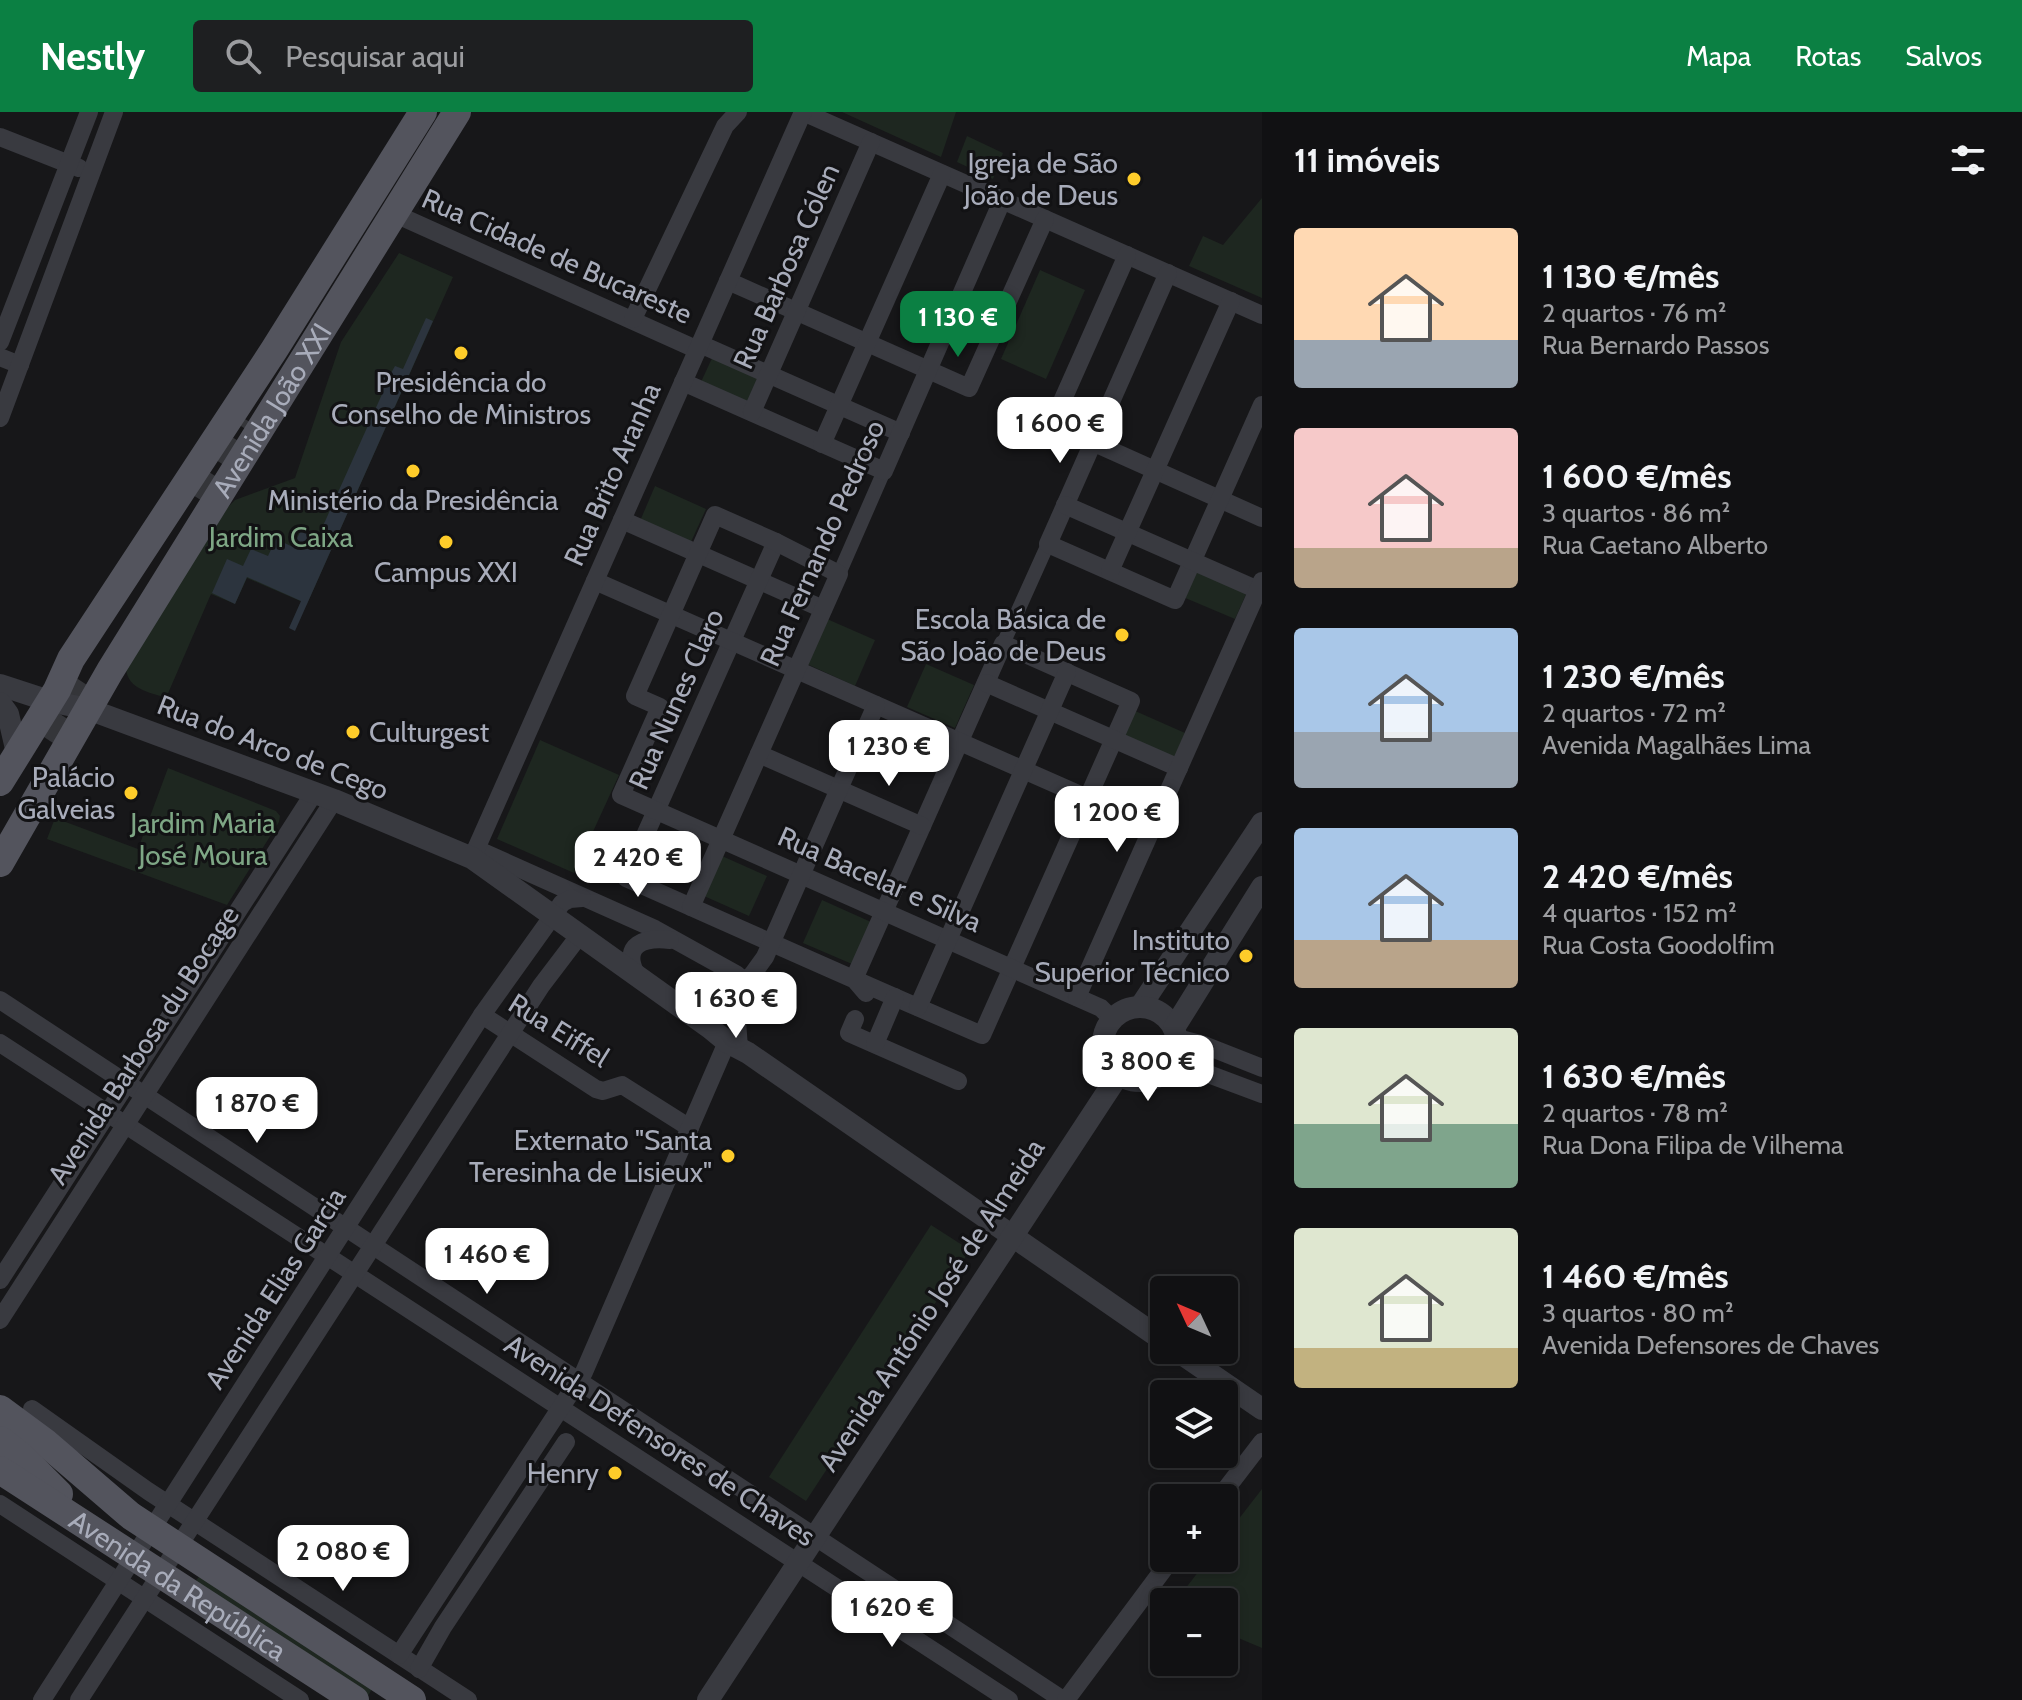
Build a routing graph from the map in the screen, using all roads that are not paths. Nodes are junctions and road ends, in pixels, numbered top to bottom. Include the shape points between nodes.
1 (89, 112) edge
2 (114, 112) edge
3 (423, 112) edge
4 (457, 112) edge
5 (738, 112) edge
6 (803, 112) edge
7 (0, 137) edge
8 (871, 142) junction
9 (70, 164) junction
10 (92, 173) junction
11 (942, 174) junction
12 (1002, 201) junction
13 (393, 213) junction
14 (1045, 219) junction
15 (1127, 255) junction
16 (1168, 273) junction
17 (728, 281) junction
18 (1231, 301) junction
19 (797, 311) junction
20 (1262, 315) edge
21 (633, 319) junction
22 (0, 342) edge
23 (867, 342) junction
24 (699, 347) junction
25 (274, 350) junction
26 (0, 357) edge
27 (20, 365) junction
28 (929, 370) junction
29 (769, 374) junction
30 (290, 378) junction
31 (683, 382) junction
32 (839, 405) junction
33 (1262, 405) edge
34 (752, 412) junction
35 (0, 418) edge
36 (901, 433) junction
37 (1093, 443) junction
38 (822, 444) junction
39 (1155, 470) junction
40 (884, 471) junction
41 (196, 497) tunnel mouth
42 (1220, 499) junction
43 (1065, 505) junction
44 (1262, 518) edge
45 (622, 520) junction
46 (1128, 532) junction
47 (776, 542) junction
48 (1048, 544) junction
49 (697, 554) junction
50 (1192, 561) junction
51 (1110, 571) junction
52 (839, 574) junction
53 (595, 581) junction
54 (759, 581) junction
55 (1260, 585) edge
56 (823, 609) junction
57 (671, 614) junction
58 (732, 641) junction
59 (1003, 644) junction
60 (796, 670) junction
61 (1067, 672) junction
62 (986, 683) junction
63 (0, 685) edge
64 (53, 695) junction
65 (0, 703) edge
66 (876, 705) junction
67 (88, 709) junction
68 (1049, 711) junction
69 (1114, 739) junction
70 (50, 741) tunnel mouth
71 (960, 742) junction
72 (17, 753) junction
73 (759, 754) junction
74 (1179, 768) junction
75 (1023, 770) junction
76 (0, 782) edge
77 (839, 789) junction
78 (324, 797) junction
79 (1088, 799) junction
80 (656, 811) junction
81 (0, 826) edge
82 (922, 826) junction
83 (1153, 827) junction
84 (1260, 829) edge
85 (721, 840) junction
86 (474, 854) junction
87 (0, 863) edge
88 (801, 875) junction
89 (1262, 887) edge
90 (582, 898) junction
91 (691, 907) junction
92 (884, 912) junction
93 (551, 916) junction
94 (579, 936) junction
95 (948, 940) junction
96 (673, 941) junction
97 (771, 942) junction
98 (1012, 968) junction
99 (636, 974) junction
100 (744, 981) junction
101 (860, 986) junction
102 (895, 997) junction
103 (1077, 997) junction
104 (0, 1000) edge
105 (918, 1007) junction
106 (1140, 1007) junction
107 (740, 1012) junction
108 (482, 1015) junction
109 (855, 1019) dead end
110 (1112, 1019) junction
111 (511, 1033) junction
112 (1176, 1033) junction
113 (726, 1039) junction
114 (0, 1043) edge
115 (875, 1044) junction
116 (1169, 1068) junction
117 (1262, 1068) edge
118 (1119, 1074) junction
119 (958, 1081) dead end
120 (126, 1084) junction
121 (1262, 1094) edge
122 (144, 1096) junction
123 (108, 1113) junction
124 (126, 1125) junction
125 (690, 1128) junction
126 (346, 1229) junction
127 (1012, 1237) junction
128 (374, 1247) junction
129 (328, 1257) junction
130 (356, 1275) junction
131 (0, 1280) edge
132 (0, 1320) edge
133 (1150, 1331) edge
134 (1196, 1364) edge
135 (578, 1381) junction
136 (0, 1387) edge
137 (0, 1409) edge
138 (32, 1409) junction
139 (561, 1409) junction
140 (1262, 1409) edge
141 (0, 1440) edge
142 (566, 1442) dead end
143 (1262, 1442) edge
144 (46, 1443) junction
145 (0, 1470) edge
146 (1230, 1484) edge
147 (0, 1504) edge
148 (169, 1504) junction
149 (194, 1521) junction
150 (94, 1529) junction
151 (152, 1530) junction
152 (818, 1532) junction
153 (178, 1547) junction
154 (135, 1556) junction
155 (797, 1563) junction
156 (161, 1572) junction
157 (1161, 1572) edge
158 (119, 1581) junction
159 (144, 1598) junction
160 (98, 1613) junction
161 (123, 1631) junction
162 (74, 1651) junction
163 (399, 1655) junction
164 (100, 1666) junction
165 (419, 1669) junction
166 (42, 1700) edge
167 (79, 1700) edge
168 (300, 1700) edge
169 (355, 1700) edge
170 (412, 1700) edge
171 (468, 1700) edge
172 (708, 1700) edge
173 (1009, 1700) edge
174 (1065, 1700) edge

1 - 9 street
2 - 10 street
3 - 25 main road, Avenida João XXI
4 - 13 main road, Avenida João XXI
5 - 21 street via 725,126
6 - 8 street
6 - 17 street, Rua Brito Aranha
7 - 9 street
8 - 11 street
8 - 19 street, Rua Barbosa Cólen
9 - 10 street
9 - 22 street
10 - 27 street
11 - 12 street
11 - 23 street
12 - 14 street
12 - 28 street, Rua Fernando Pedroso
13 - 21 street, Rua Cidade de Bucareste
13 - 30 main road, Avenida João XXI
14 - 15 street
14 - 28 street via 969,388
15 - 16 street
15 - 37 street via 1052,424
16 - 18 street
16 - 37 street
17 - 19 street
17 - 24 street, Rua Brito Aranha
18 - 20 street
18 - 39 street
19 - 23 street
19 - 29 street, Rua Barbosa Cólen
21 - 24 street, Rua Cidade de Bucareste
23 - 28 street
23 - 32 street
24 - 29 street, Rua Cidade de Bucareste
24 - 31 street, Rua Brito Aranha
25 - 30 main road via 285,360
25 - 64 main road, Avenida João XXI via 71,659
26 - 27 street
27 - 35 street
28 - 36 street, Rua Fernando Pedroso
29 - 32 street, Rua Cidade de Bucareste
29 - 34 street, Rua Barbosa Cólen
30 - 67 main road, Avenida João XXI
31 - 34 street
31 - 45 street, Rua Brito Aranha
32 - 36 street, Rua Cidade de Bucareste
32 - 38 street
33 - 42 street
34 - 38 street
36 - 40 street, Rua Fernando Pedroso
37 - 39 street
37 - 43 street
38 - 40 street
39 - 42 street
39 - 46 street
40 - 52 street, Rua Fernando Pedroso
41 - 64 main road via 85,668
42 - 44 street
42 - 50 street
43 - 46 street
43 - 48 street
45 - 49 street
45 - 53 street, Rua Brito Aranha
46 - 50 street
46 - 51 street
47 - 49 street via 715,515
47 - 52 street
47 - 54 street, Rua Nunes Claro
48 - 51 street
48 - 59 street
49 - 54 street
49 - 57 street
50 - 51 street via 1175,600
50 - 55 street
52 - 56 street, Rua Fernando Pedroso
53 - 57 street
53 - 86 street, Rua Brito Aranha
54 - 56 street
54 - 58 street, Rua Nunes Claro
55 - 74 street
56 - 60 street, Rua Fernando Pedroso
57 - 58 street
57 - 80 street, Rua Bacelar e Silva via 635,696 660,707 621,795
58 - 60 street
58 - 80 street, Rua Nunes Claro
59 - 61 street
59 - 62 street
60 - 66 street
60 - 73 street, Rua Fernando Pedroso
61 - 68 street
61 - 69 street via 1131,701
62 - 68 street
62 - 71 street
63 - 64 street, Rua do Arco de Cego
64 - 67 street, Rua do Arco de Cego
64 - 72 main road
65 - 72 street via 8,714
66 - 71 street
66 - 77 street
67 - 78 street, Rua do Arco de Cego
67 - 87 main road, Avenida João XXI
68 - 69 street
68 - 75 street
69 - 74 street
69 - 79 street
70 - 81 main road
71 - 75 street
71 - 82 street
72 - 76 main road
73 - 77 street
73 - 85 street, Rua Fernando Pedroso
74 - 83 street
75 - 79 street
75 - 95 street
77 - 82 street
77 - 88 street
78 - 86 street, Rua do Arco de Cego
78 - 120 street, Avenida Barbosa du Bocage
78 - 122 street, Avenida Barbosa du Bocage
79 - 83 street
79 - 98 street
80 - 85 street, Rua Bacelar e Silva
80 - 91 street, Rua Nunes Claro via 626,878
82 - 92 street
83 - 103 street
84 - 106 street
85 - 88 street, Rua Bacelar e Silva
85 - 91 street, Rua Fernando Pedroso
86 - 90 street
86 - 93 street, Rua do Arco de Cego
88 - 92 street, Rua Bacelar e Silva
88 - 97 street
89 - 112 street
90 - 93 street via 562,903
90 - 96 street
91 - 97 street
92 - 95 street, Rua Bacelar e Silva
92 - 101 street
93 - 94 street, Rua do Arco de Cego
93 - 108 street, Avenida Elias Garcia
94 - 99 street, Rua do Arco de Cego
94 - 111 street
95 - 98 street, Rua Bacelar e Silva
95 - 105 street
96 - 99 street via 654,938 633,949
96 - 100 street
97 - 100 street via 758,968
97 - 101 street
98 - 103 street, Rua Bacelar e Silva
98 - 105 street via 982,1035
99 - 113 street, Rua do Arco de Cego
100 - 107 street via 747,991
101 - 102 street
102 - 105 street
102 - 115 street
103 - 110 street, Rua Bacelar e Silva
104 - 120 street, Avenida Defensores de Chaves
106 - 110 street
106 - 112 street via 1161,1012
107 - 113 street via 736,1029
107 - 113 street via 731,1020
108 - 111 street, Rua Eiffel
108 - 126 street, Avenida Elias Garcia
109 - 115 street via 849,1033
110 - 118 street via 1104,1049
111 - 125 street, Rua Eiffel via 596,1089 622,1085
111 - 128 street
112 - 116 street
112 - 117 street
113 - 125 street
113 - 127 street, Rua do Arco de Cego
114 - 123 street, Avenida Defensores de Chaves
115 - 119 street
116 - 118 street via 1140,1081
116 - 121 street via 1195,1069
118 - 127 street, Avenida António José de Almeida
120 - 122 street, Avenida Defensores de Chaves
120 - 123 street, Avenida Barbosa du Bocage
122 - 124 street, Avenida Barbosa du Bocage
122 - 126 street, Avenida Defensores de Chaves
123 - 124 street, Avenida Defensores de Chaves
123 - 131 street, Avenida Barbosa du Bocage
124 - 129 street, Avenida Defensores de Chaves
124 - 132 street, Avenida Barbosa du Bocage
125 - 135 street
126 - 128 street, Avenida Defensores de Chaves
126 - 129 street, Avenida Elias Garcia
127 - 133 street, Rua do Arco de Cego
127 - 152 street, Avenida António José de Almeida
128 - 130 street
128 - 135 street, Avenida Defensores de Chaves
129 - 130 street, Avenida Defensores de Chaves
129 - 148 street, Avenida Elias Garcia
130 - 139 street, Avenida Defensores de Chaves
130 - 149 street
134 - 140 street
135 - 139 street
135 - 152 street, Avenida Defensores de Chaves
136 - 138 main road
137 - 144 main road, Avenida da República
138 - 144 main road
138 - 148 street
139 - 155 street, Avenida Defensores de Chaves
139 - 163 street
141 - 150 main road
142 - 165 street
143 - 146 street
144 - 151 main road, Avenida da República
145 - 150 main road, Avenida da República
147 - 158 street, Avenida da República
148 - 149 street
148 - 151 street, Avenida Elias Garcia
149 - 153 street
149 - 163 street
150 - 154 main road, Avenida da República
151 - 153 main road, Avenida da República
151 - 154 street, Avenida Elias Garcia
152 - 155 street, Avenida António José de Almeida
152 - 174 street, Avenida Defensores de Chaves
153 - 156 street
153 - 170 main road, Avenida da República
154 - 156 main road, Avenida da República
154 - 158 street, Avenida Elias Garcia
155 - 172 street, Avenida António José de Almeida
155 - 173 street, Avenida Defensores de Chaves
156 - 159 street
156 - 169 main road, Avenida da República
157 - 174 street
158 - 159 street, Avenida da República
158 - 160 street, Avenida Elias Garcia
159 - 161 street
159 - 168 street, Avenida da República
160 - 161 street
160 - 162 street, Avenida Elias Garcia
161 - 164 street
162 - 164 street via 77,1668 87,1674
162 - 166 street, Avenida Elias Garcia
163 - 165 street
164 - 167 street
165 - 171 street

